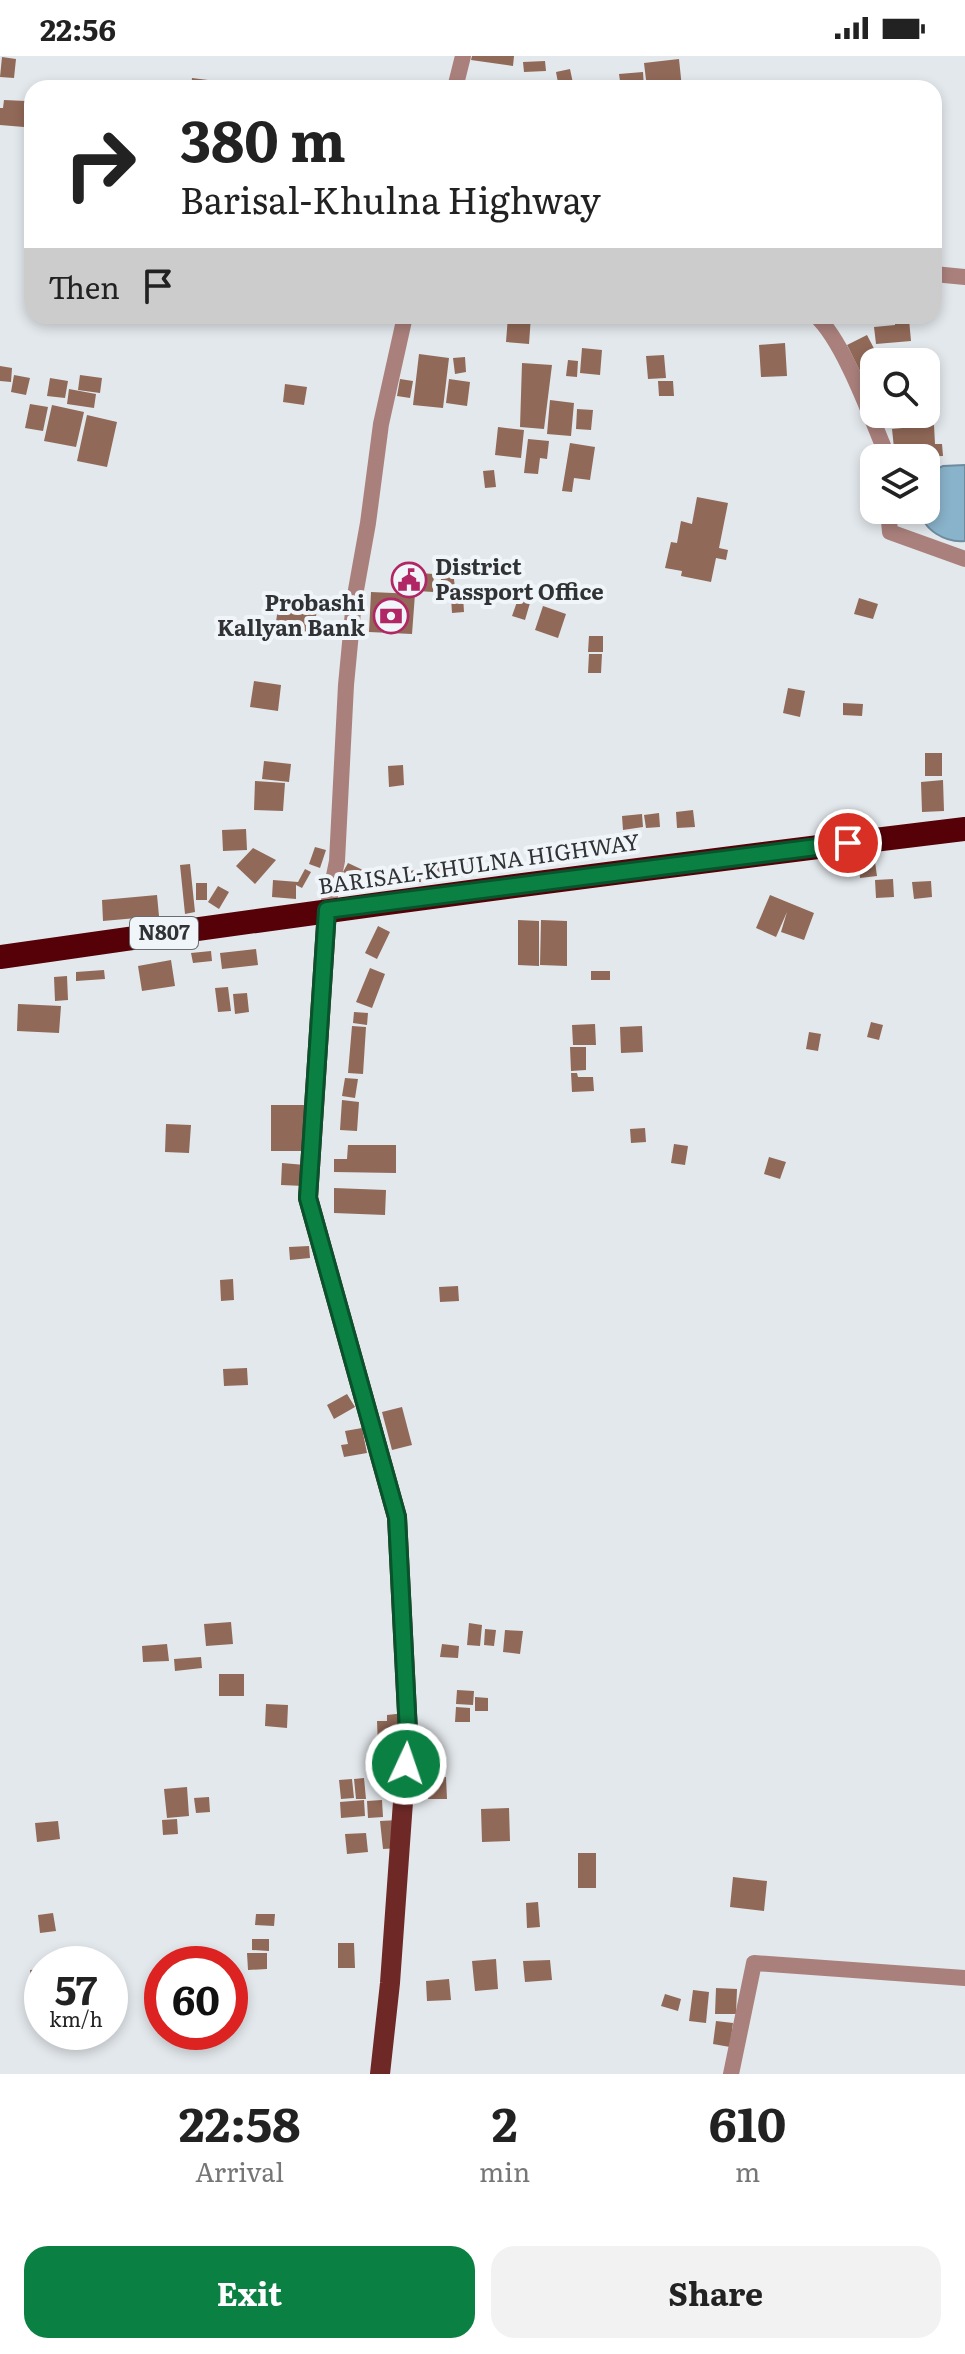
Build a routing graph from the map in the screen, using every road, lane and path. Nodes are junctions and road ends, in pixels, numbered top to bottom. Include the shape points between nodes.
1 (463, 56) edge
2 (457, 80) edge
3 (942, 275) edge
4 (965, 277) edge
5 (403, 324) edge
6 (825, 324) edge
7 (882, 444) edge
8 (889, 524) edge
9 (965, 559) edge
10 (965, 829) edge
11 (327, 910) junction
12 (0, 957) edge
13 (965, 1978) edge
14 (380, 2074) edge
15 (731, 2074) edge

1 - 2 street
3 - 4 street
5 - 11 street via 381,424 354,601 337,861
6 - 7 street
8 - 9 street via 890,532
10 - 11 highway, BARISAL-KHULNA HIGHWAY / N807
11 - 12 highway, BARISAL-KHULNA HIGHWAY / N807
11 - 14 main road via 308,1198 397,1517 408,1732
13 - 15 street via 754,1963

